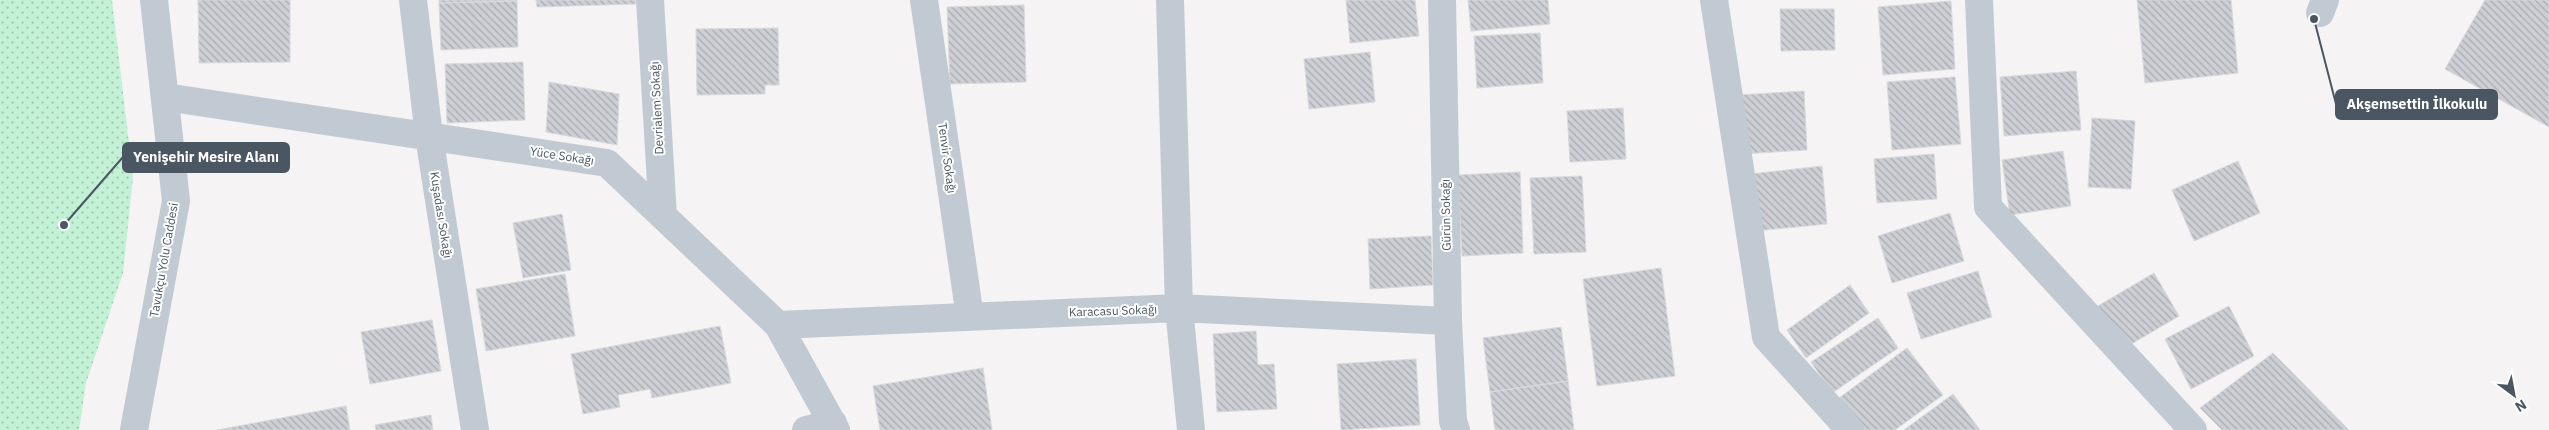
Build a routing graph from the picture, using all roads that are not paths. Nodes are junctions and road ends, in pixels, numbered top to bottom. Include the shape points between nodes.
1 (154, 0) edge
2 (413, 0) edge
3 (650, 0) edge
4 (924, 0) edge
5 (1170, 0) edge
6 (1442, 0) edge
7 (1714, 0) edge
8 (1979, 0) edge
9 (165, 97) junction
10 (428, 136) junction
11 (663, 216) junction
12 (1179, 308) junction
13 (970, 316) junction
14 (1448, 321) junction
15 (778, 325) junction
16 (834, 427) edge
17 (134, 430) edge
18 (475, 430) edge
19 (806, 430) edge
20 (1190, 430) edge
21 (1456, 430) edge
22 (1850, 430) edge
23 (2193, 430) edge

1 - 9 street, Tavukçu Yolu Caddesi
2 - 10 street, Kuşadası Sokağı
3 - 11 street, Devrialem Sokağı
4 - 13 street, Tenvir Sokağı
5 - 12 street
6 - 14 street, Gürün Sokağı
7 - 22 street via 1766,337
8 - 23 street via 1988,208
9 - 10 street, Yüce Sokağı
9 - 17 street, Tavukçu Yolu Caddesi via 176,201
10 - 11 street, Yüce Sokağı via 607,163
10 - 18 street, Kuşadası Sokağı
11 - 15 street, Yüce Sokağı
12 - 13 street, Karacasu Sokağı
12 - 14 street, Karacasu Sokağı
12 - 20 street
13 - 15 street, Karacasu Sokağı
14 - 21 street, Gürün Sokağı
15 - 16 street, Yüce Sokağı
16 - 19 street

